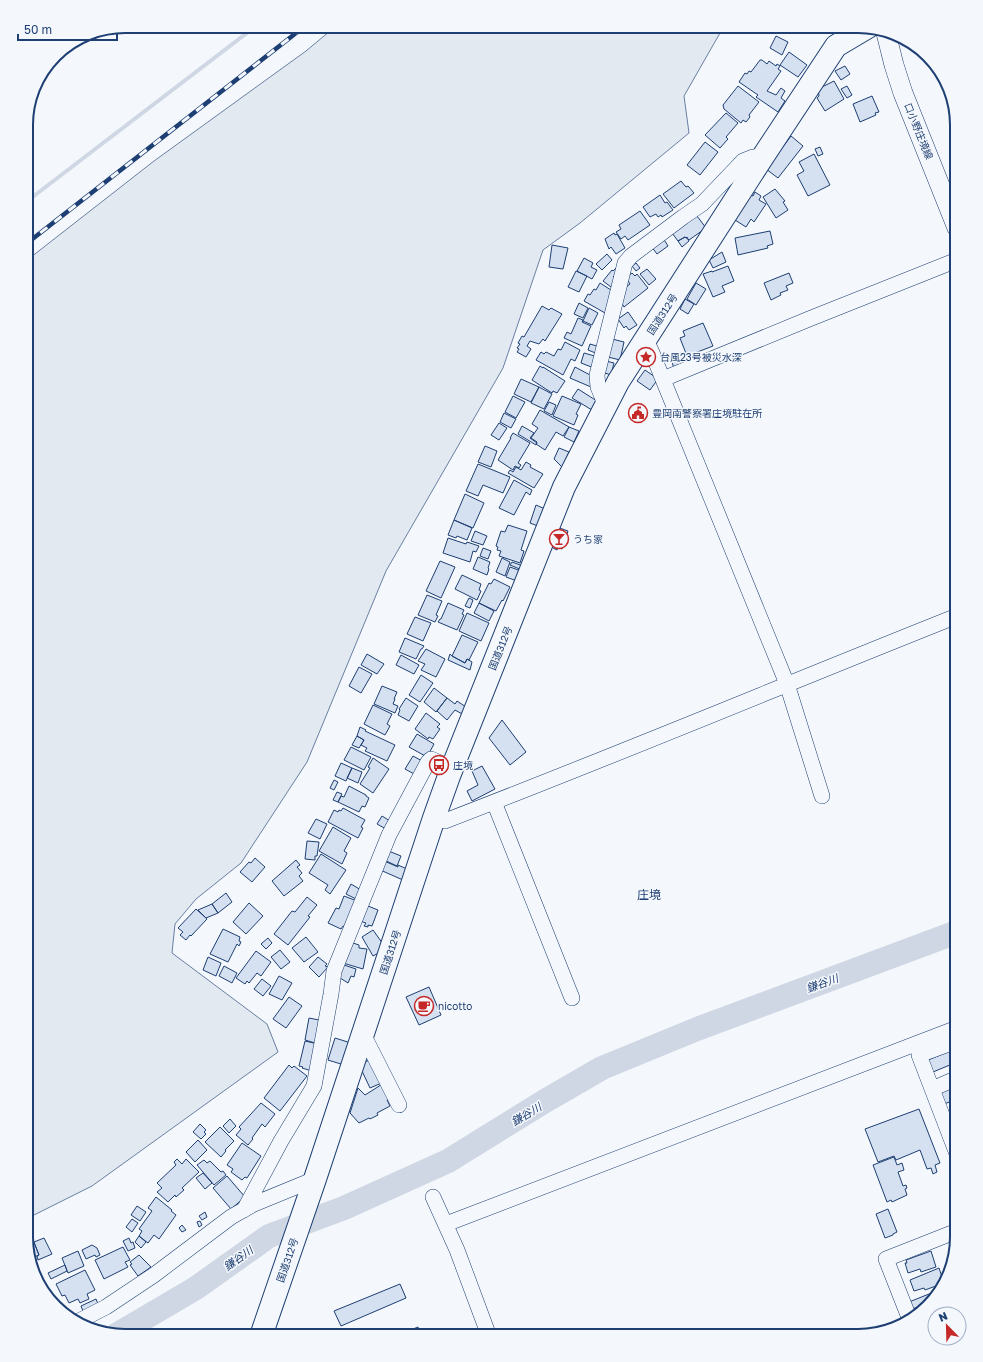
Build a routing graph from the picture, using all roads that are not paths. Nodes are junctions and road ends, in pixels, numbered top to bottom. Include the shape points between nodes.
1 (858, 33) edge
2 (887, 38) edge
3 (762, 158) junction
4 (950, 210) edge
5 (950, 263) edge
6 (643, 343) junction
7 (597, 375) junction
8 (663, 379) junction
9 (618, 382) junction
10 (606, 406) junction
11 (950, 619) edge
12 (787, 684) junction
13 (452, 768) junction
14 (822, 796) dead end
15 (494, 802) junction
16 (434, 818) junction
17 (572, 998) dead end
18 (950, 1031) edge
19 (363, 1034) junction
20 (950, 1044) edge
21 (950, 1081) edge
22 (932, 1089) junction
23 (399, 1106) dead end
24 (950, 1117) edge
25 (313, 1183) junction
26 (432, 1197) dead end
27 (244, 1210) junction
28 (446, 1224) junction
29 (950, 1234) edge
30 (908, 1314) edge
31 (83, 1319) edge
32 (263, 1329) edge
33 (487, 1329) edge

1 - 3 highway, 国道312号 via 836,46
2 - 4 main road, 口小野庄境線 via 903,92
3 - 6 highway, 国道312号
3 - 7 street via 753,157 742,161 702,204 625,263
5 - 8 street
6 - 8 street via 649,346
6 - 9 highway, 国道312号
7 - 9 street
7 - 10 street via 598,387
8 - 12 street
9 - 10 highway, 国道312号
10 - 13 highway, 国道312号 via 564,487
11 - 12 street
12 - 14 street
12 - 15 street
13 - 16 highway, 国道312号
13 - 27 street via 431,760 428,762 389,835 334,971 314,1086
15 - 16 street via 445,821
15 - 17 street
16 - 19 highway, 国道312号
18 - 28 street
19 - 23 street
19 - 25 highway, 国道312号
20 - 22 street via 920,1055
21 - 22 street
22 - 24 street
25 - 27 street
25 - 32 highway, 国道312号
26 - 28 street
27 - 31 street via 154,1275 106,1307
28 - 33 street
29 - 30 street via 886,1260

